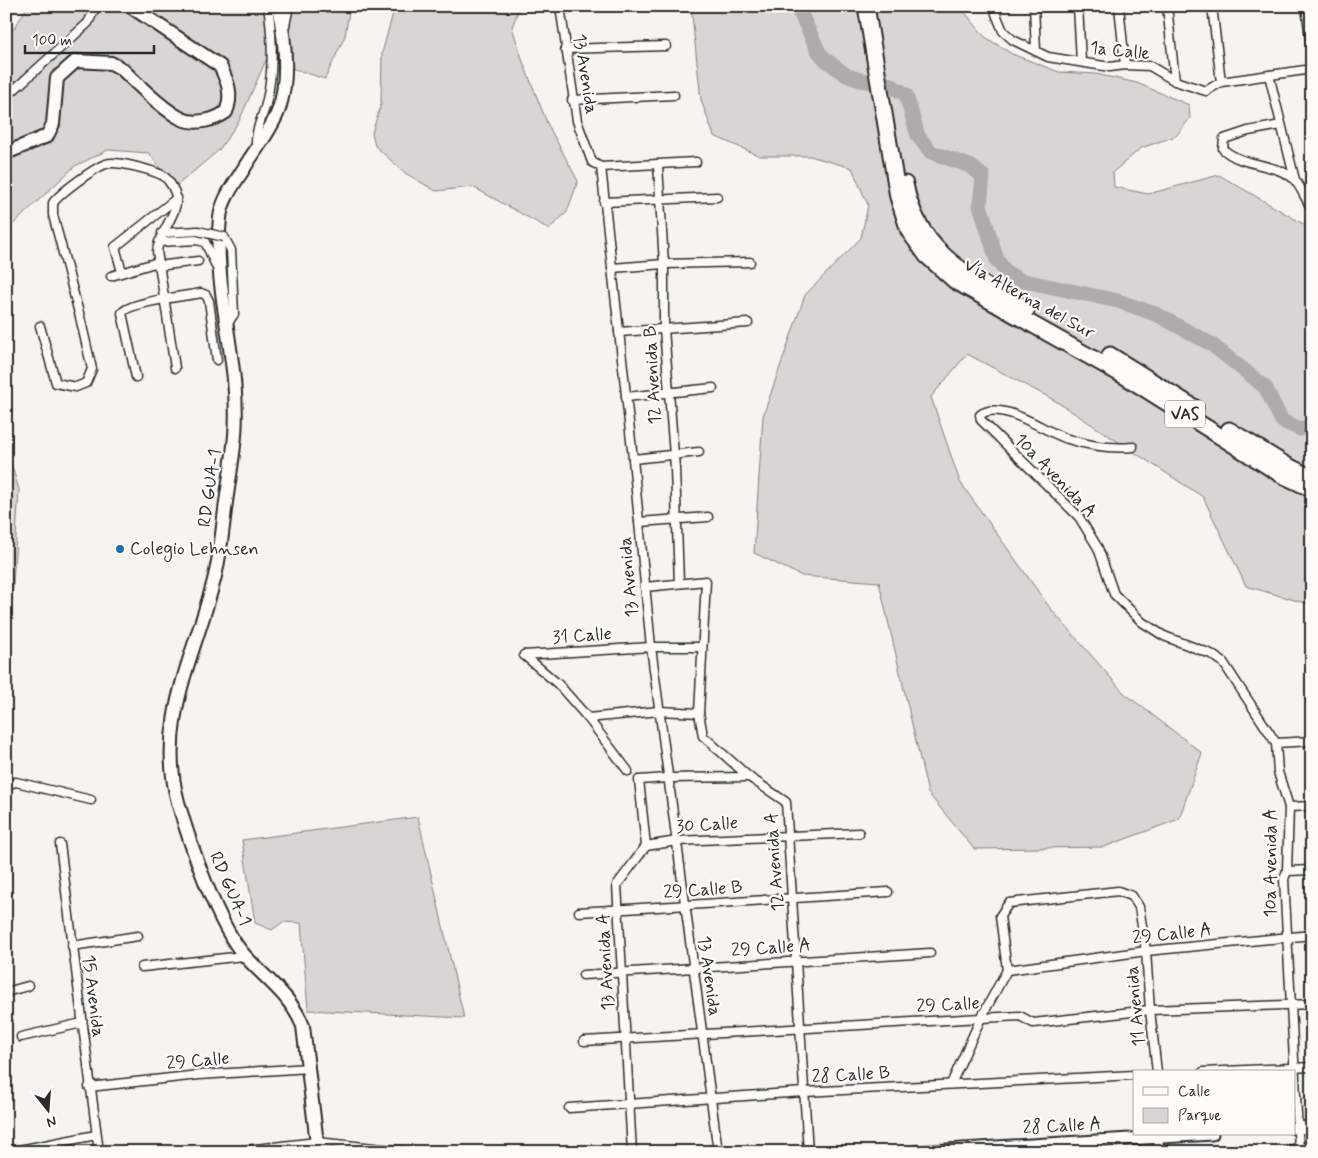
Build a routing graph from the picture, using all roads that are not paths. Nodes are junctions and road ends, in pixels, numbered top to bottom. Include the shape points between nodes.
1 (96, 6) edge
2 (130, 6) edge
3 (268, 6) edge
4 (278, 6) edge
5 (289, 6) edge
6 (560, 6) edge
7 (866, 6) edge
8 (876, 6) edge
9 (1034, 6) edge
10 (1078, 6) edge
11 (1119, 6) edge
12 (1167, 6) edge
13 (1212, 6) edge
14 (1306, 6) edge
15 (996, 14) dead end
16 (283, 35) junction
17 (666, 46) dead end
18 (565, 49) junction
19 (1036, 51) junction
20 (1312, 55) edge
21 (1081, 62) junction
22 (1125, 65) junction
23 (880, 66) junction
24 (1312, 69) edge
25 (1269, 75) junction
26 (1176, 81) junction
27 (1221, 82) junction
28 (674, 95) dead end
29 (6, 97) edge
30 (572, 100) junction
31 (1281, 125) junction
32 (256, 150) junction
33 (6, 152) edge
34 (696, 162) dead end
35 (658, 165) junction
36 (600, 167) junction
37 (1295, 180) junction
38 (717, 197) dead end
39 (177, 198) junction
40 (660, 200) junction
41 (604, 202) junction
42 (1312, 209) edge
43 (162, 233) junction
44 (159, 242) junction
45 (198, 261) dead end
46 (750, 262) dead end
47 (158, 264) junction
48 (664, 264) junction
49 (612, 268) junction
50 (122, 272) junction
51 (111, 276) dead end
52 (222, 282) junction
53 (165, 299) junction
54 (228, 323) junction
55 (748, 323) dead end
56 (40, 326) dead end
57 (664, 329) junction
58 (619, 332) junction
59 (1060, 334) junction
60 (216, 360) dead end
61 (175, 368) dead end
62 (136, 376) dead end
63 (713, 388) dead end
64 (669, 392) junction
65 (626, 396) junction
66 (1133, 447) dead end
67 (699, 452) dead end
68 (673, 455) junction
69 (633, 459) junction
70 (1312, 478) edge
71 (1312, 489) edge
72 (708, 517) dead end
73 (677, 519) junction
74 (639, 522) junction
75 (679, 584) junction
76 (645, 586) junction
77 (651, 647) junction
78 (702, 647) junction
79 (659, 711) junction
80 (699, 713) junction
81 (588, 718) junction
82 (1312, 741) edge
83 (1276, 744) junction
84 (628, 771) dead end
85 (750, 777) junction
86 (668, 778) junction
87 (6, 785) edge
88 (91, 800) dead end
89 (1312, 806) edge
90 (1289, 807) junction
91 (859, 833) dead end
92 (789, 836) junction
93 (677, 841) junction
94 (60, 844) dead end
95 (646, 846) junction
96 (1312, 870) edge
97 (1287, 871) junction
98 (888, 892) dead end
99 (793, 898) junction
100 (684, 906) junction
101 (618, 910) junction
102 (579, 912) dead end
103 (1312, 935) edge
104 (138, 936) dead end
105 (1287, 936) junction
106 (72, 946) junction
107 (1146, 951) junction
108 (930, 953) dead end
109 (244, 956) junction
110 (796, 962) junction
111 (142, 967) dead end
112 (693, 968) junction
113 (1007, 970) junction
114 (622, 973) junction
115 (583, 975) dead end
116 (28, 986) dead end
117 (6, 992) edge
118 (1312, 1004) edge
119 (1291, 1006) junction
120 (1150, 1010) junction
121 (981, 1018) junction
122 (82, 1023) junction
123 (800, 1029) junction
124 (702, 1035) junction
125 (21, 1037) dead end
126 (626, 1038) junction
127 (584, 1041) dead end
128 (1312, 1066) edge
129 (309, 1068) junction
130 (1294, 1068) junction
131 (1157, 1070) edge
132 (1248, 1070) edge
133 (1133, 1075) edge
134 (951, 1084) junction
135 (89, 1087) junction
136 (804, 1092) junction
137 (710, 1099) junction
138 (630, 1104) junction
139 (569, 1108) dead end
140 (1312, 1127) edge
141 (1296, 1128) edge
142 (96, 1135) junction
143 (1158, 1136) edge
144 (1295, 1136) edge
145 (318, 1147) edge
146 (1312, 1148) edge
147 (1293, 1151) edge
148 (8, 1152) edge
149 (99, 1152) edge
150 (229, 1152) edge
151 (413, 1152) edge
152 (632, 1152) edge
153 (718, 1152) edge
154 (808, 1152) edge
155 (914, 1152) edge
156 (1159, 1152) edge

1 - 29 street via 88,24
2 - 33 main road via 220,66 230,93 226,112 210,120 195,122 181,118 111,63 76,61 57,78 53,124 47,136
3 - 32 street via 273,37 271,73 266,104 255,133
4 - 16 main road, RD GUA-1
5 - 16 street
6 - 18 street, 13 Avenida
7 - 23 highway, Vía Alterna del Sur / VAS
8 - 23 highway, Vía Alterna del Sur / VAS
9 - 19 street
10 - 21 street
11 - 22 street
12 - 26 street
13 - 27 street
14 - 20 street
15 - 19 street, 1a Calle via 1003,31 1013,40
16 - 32 main road, RD GUA-1 via 284,72 279,109
17 - 18 street
18 - 30 street, 13 Avenida
19 - 21 street, 1a Calle via 1048,57
21 - 22 street, 1a Calle via 1110,67
22 - 26 street, 1a Calle via 1150,66
23 - 59 highway, Vía Alterna del Sur / VAS via 902,195 919,226 945,258 962,272 996,298
24 - 25 street, 1a Calle
25 - 27 street, 1a Calle
25 - 31 street
26 - 27 street, 1a Calle via 1206,91
28 - 30 street
30 - 36 street, 13 Avenida via 592,162
31 - 37 street
31 - 37 street via 1224,139 1223,148 1228,153 1283,172
32 - 52 main road, RD GUA-1 via 225,198 220,215
34 - 35 street
35 - 36 street
35 - 40 street, 12 Avenida B
36 - 41 street, 13 Avenida
37 - 42 street
38 - 40 street
39 - 43 street
39 - 50 street via 115,248
39 - 56 street via 162,175 112,162 56,199 53,215 92,369 86,383 76,387 56,382
40 - 41 street
40 - 48 street, 12 Avenida B
41 - 49 street, 13 Avenida
43 - 44 street
43 - 54 street, bridge via 198,231 224,237 231,250 234,314
44 - 47 street
44 - 52 street via 205,242
45 - 47 street
46 - 48 street
47 - 50 street
47 - 53 street
48 - 49 street
48 - 57 street, 12 Avenida B
49 - 58 street, 13 Avenida
50 - 51 street
52 - 54 main road, RD GUA-1
53 - 60 street via 206,295
53 - 61 street
53 - 62 street via 126,308 122,313
54 - 109 main road, RD GUA-1 via 236,380 235,434 214,580 185,669 172,724 171,750 178,802 197,859 231,937
55 - 57 street
57 - 58 street
57 - 64 street, 12 Avenida B
58 - 65 street, 13 Avenida
59 - 70 highway, Vía Alterna del Sur / VAS via 1131,367 1286,465
59 - 71 highway, Vía Alterna del Sur / VAS via 1280,474
63 - 64 street
64 - 65 street
64 - 68 street, 12 Avenida B
65 - 69 street, 13 Avenida
66 - 83 street, 10a Avenida A via 1100,448 1066,439 1017,415 998,411 980,415 987,427 1079,517 1098,548 1114,594 1142,622 1164,636 1223,662
67 - 68 street
68 - 69 street
68 - 73 street, 12 Avenida B
69 - 74 street, 13 Avenida
72 - 73 street
73 - 74 street
73 - 75 street, 12 Avenida B
74 - 76 street, 13 Avenida
75 - 76 street
75 - 78 street, 12 Avenida A via 706,581
76 - 77 street, 13 Avenida
77 - 78 street, 31 Calle
77 - 79 street, 13 Avenida
77 - 81 street, 31 Calle via 524,655 558,684
78 - 80 street, 12 Avenida A
79 - 80 street
79 - 81 street
79 - 86 street, 13 Avenida
80 - 85 street, 12 Avenida A via 703,736
81 - 84 street
82 - 83 street
83 - 90 street, 10a Avenida A via 1278,772
85 - 86 street
85 - 92 street, 12 Avenida A via 786,802
86 - 93 street, 13 Avenida
86 - 95 street via 639,780
87 - 88 street via 16,782
89 - 90 street
90 - 97 street, 10a Avenida A
91 - 92 street, 30 Calle
92 - 93 street, 30 Calle
92 - 99 street, 12 Avenida A
93 - 95 street, 30 Calle
93 - 100 street, 13 Avenida
94 - 106 street, 15 Avenida
95 - 101 street, 13 Avenida A via 617,884
96 - 97 street
97 - 105 street, 10a Avenida A via 1284,880
98 - 99 street, 29 Calle B
99 - 100 street, 29 Calle B
99 - 110 street, 12 Avenida A
100 - 101 street, 29 Calle B
100 - 112 street, 13 Avenida
101 - 102 street, 29 Calle B
101 - 114 street, 13 Avenida A
103 - 105 street, 29 Calle A
104 - 106 street
105 - 107 street, 29 Calle A
105 - 119 street, 10a Avenida A
106 - 122 street, 15 Avenida
107 - 113 street, 29 Calle A
107 - 113 street, 11 Avenida via 1139,907 1132,896 1118,891 1009,903 1000,916
107 - 120 street, 11 Avenida
108 - 110 street, 29 Calle A
109 - 111 street
109 - 129 main road, RD GUA-1 via 297,1010 303,1026
110 - 112 street, 29 Calle A
110 - 123 street, 12 Avenida A
112 - 114 street, 29 Calle A
112 - 124 street, 13 Avenida
113 - 121 street
114 - 115 street, 29 Calle A
114 - 126 street, 13 Avenida A
116 - 117 street
118 - 119 street, 29 Calle
119 - 120 street, 29 Calle
119 - 130 street, 10a Avenida A
120 - 121 street, 29 Calle via 1034,1023 1020,1016
120 - 131 street, 11 Avenida
121 - 123 street, 29 Calle
121 - 134 street
122 - 125 street
122 - 135 street, 15 Avenida
123 - 124 street, 29 Calle
123 - 136 street, 12 Avenida A
124 - 126 street, 29 Calle
124 - 137 street, 13 Avenida
126 - 127 street, 29 Calle
126 - 138 street, 13 Avenida A
128 - 130 street
129 - 135 street, 29 Calle
129 - 145 main road, RD GUA-1
130 - 132 street
133 - 134 street, 28 Calle B
134 - 136 street, 28 Calle B
135 - 142 street, 15 Avenida
136 - 137 street, 28 Calle B
136 - 154 street, 12 Avenida A
137 - 138 street, 28 Calle B
137 - 153 street, 13 Avenida
138 - 139 street, 28 Calle B
138 - 152 street, 13 Avenida A
140 - 141 main road
142 - 148 street
142 - 149 street, 15 Avenida
143 - 155 main road, 28 Calle A
143 - 156 street
144 - 147 street, 10a Avenida A
145 - 150 street
145 - 151 street
146 - 147 main road

